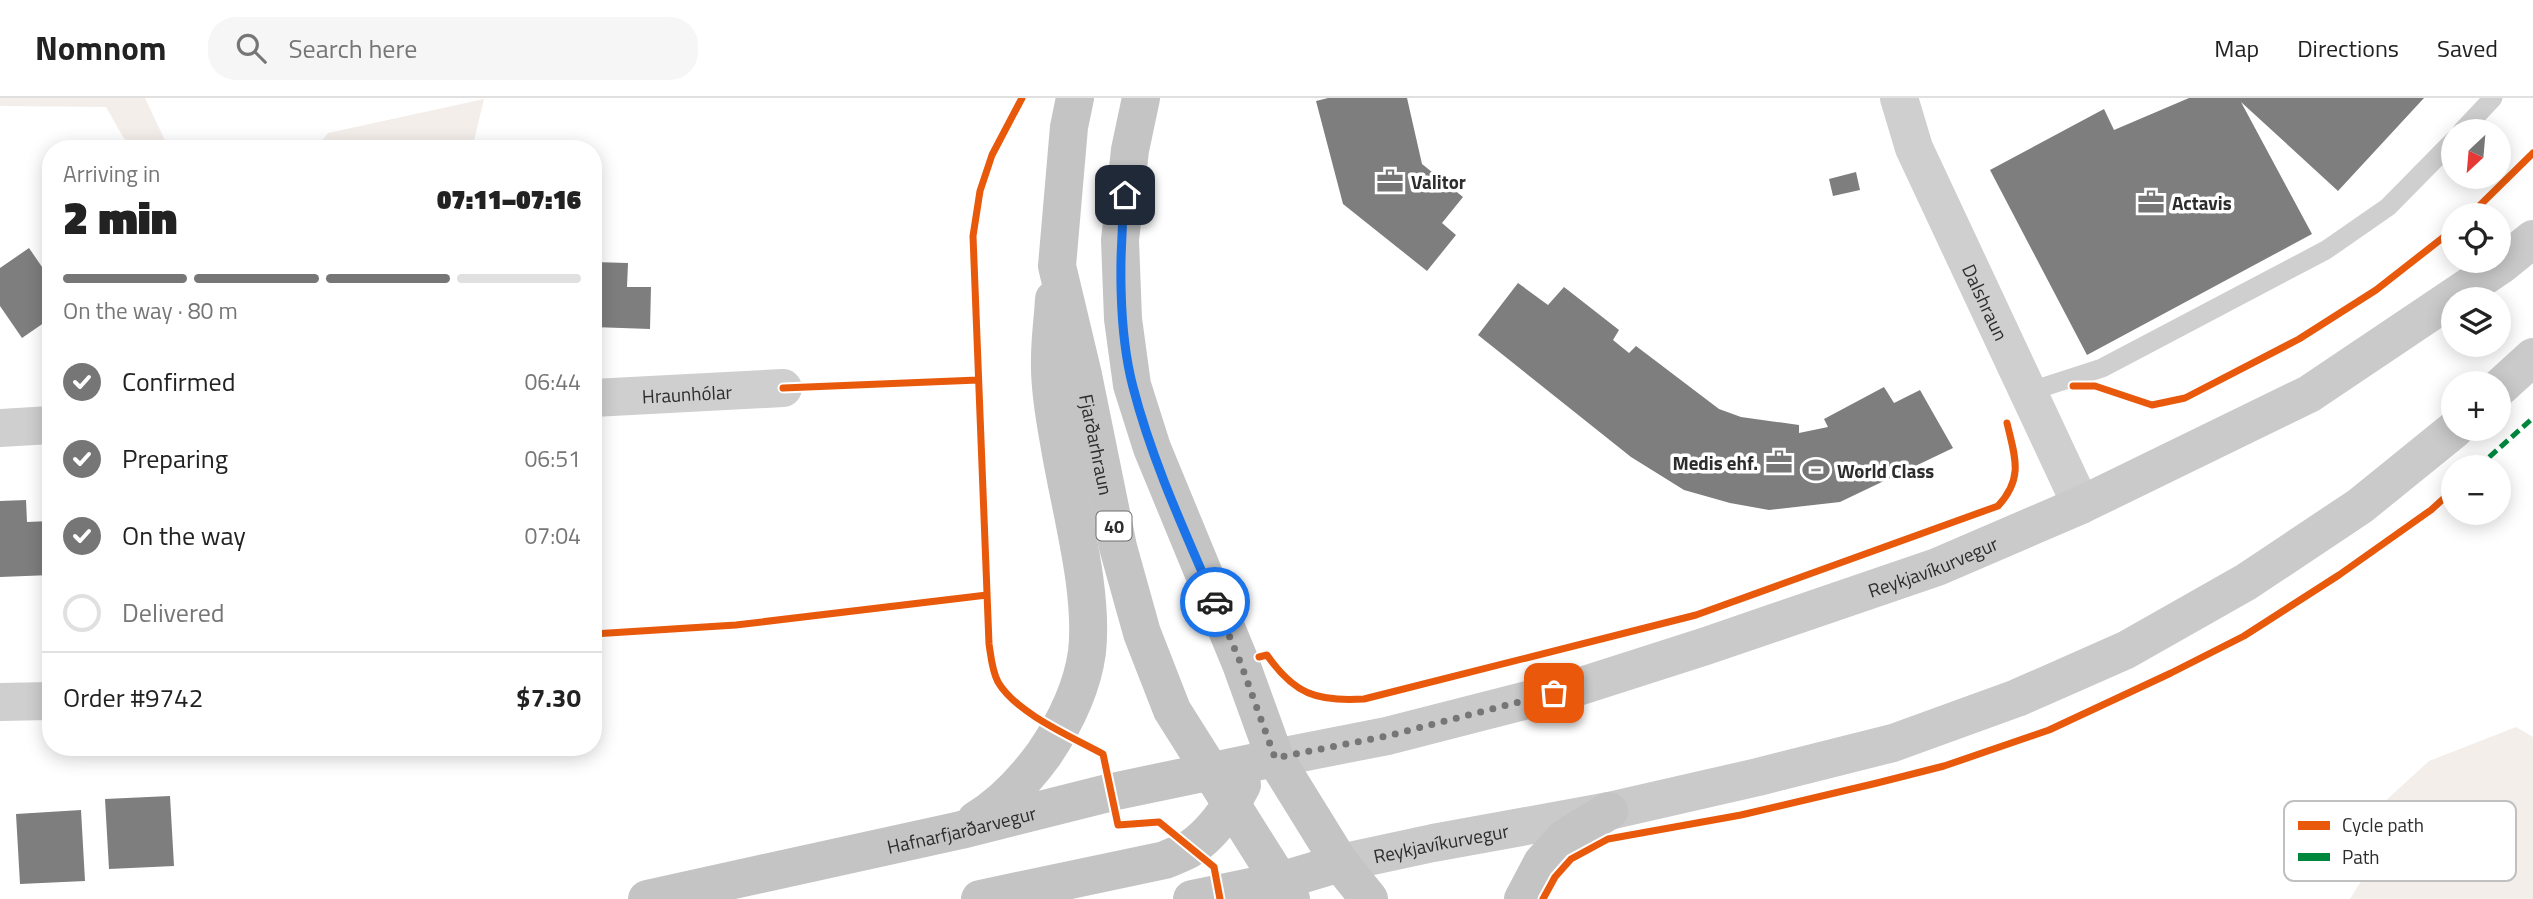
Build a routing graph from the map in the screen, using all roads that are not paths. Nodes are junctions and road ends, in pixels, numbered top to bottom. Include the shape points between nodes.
1 (1075, 98) edge
2 (1141, 98) edge
3 (1899, 98) edge
4 (2493, 98) edge
5 (2473, 119) edge
6 (2441, 153) edge
7 (2533, 239) edge
8 (1057, 266) junction
9 (2533, 357) edge
10 (2511, 377) edge
11 (783, 388) dead end
12 (2028, 392) junction
13 (602, 398) edge
14 (42, 426) edge
15 (0, 428) edge
16 (2441, 440) edge
17 (2081, 505) junction
18 (42, 701) edge
19 (0, 702) edge
20 (1262, 761) junction
21 (1211, 773) junction
22 (1231, 805) junction
23 (1609, 811) junction
24 (961, 830) junction
25 (1340, 863) junction
26 (1285, 890) edge
27 (647, 899) edge
28 (980, 899) edge
29 (1192, 899) edge
30 (1369, 899) edge
31 (1522, 899) edge

1 - 8 main road, Fjarðarhraun / 40
2 - 20 main road via 1120,240 1123,319 1132,385 1152,448 1251,692
3 - 12 street, Dalshraun via 1914,148
4 - 5 lane
6 - 12 lane via 2388,207 2326,250 2102,368
7 - 17 main road, Reykjavíkurvegur via 2309,394
8 - 21 main road, Fjarðarhraun / 40 via 1118,547 1142,633 1172,710
8 - 24 main road via 1050,360 1058,439 1084,582 1087,651 1081,680 1053,741 1017,788
9 - 10 main road
11 - 13 street, Hraunhólar
12 - 17 street, Dalshraun
14 - 15 street
16 - 23 main road, Reykjavíkurvegur via 2360,506 2246,582 2126,650 2017,698 1893,743
17 - 20 main road, Reykjavíkurvegur via 1937,566 1578,687 1387,736
18 - 19 street
20 - 21 main road, Hafnarfjarðarvegur
20 - 22 main road
20 - 25 main road
21 - 22 main road, Fjarðarhraun
21 - 24 main road, Hafnarfjarðarvegur
22 - 26 main road, Fjarðarhraun
22 - 28 main road via 1191,848 1165,859
23 - 25 main road, Reykjavíkurvegur
23 - 31 main road via 1566,837 1542,863
24 - 27 main road, Hafnarfjarðarvegur
25 - 26 main road
25 - 30 main road
26 - 29 main road

